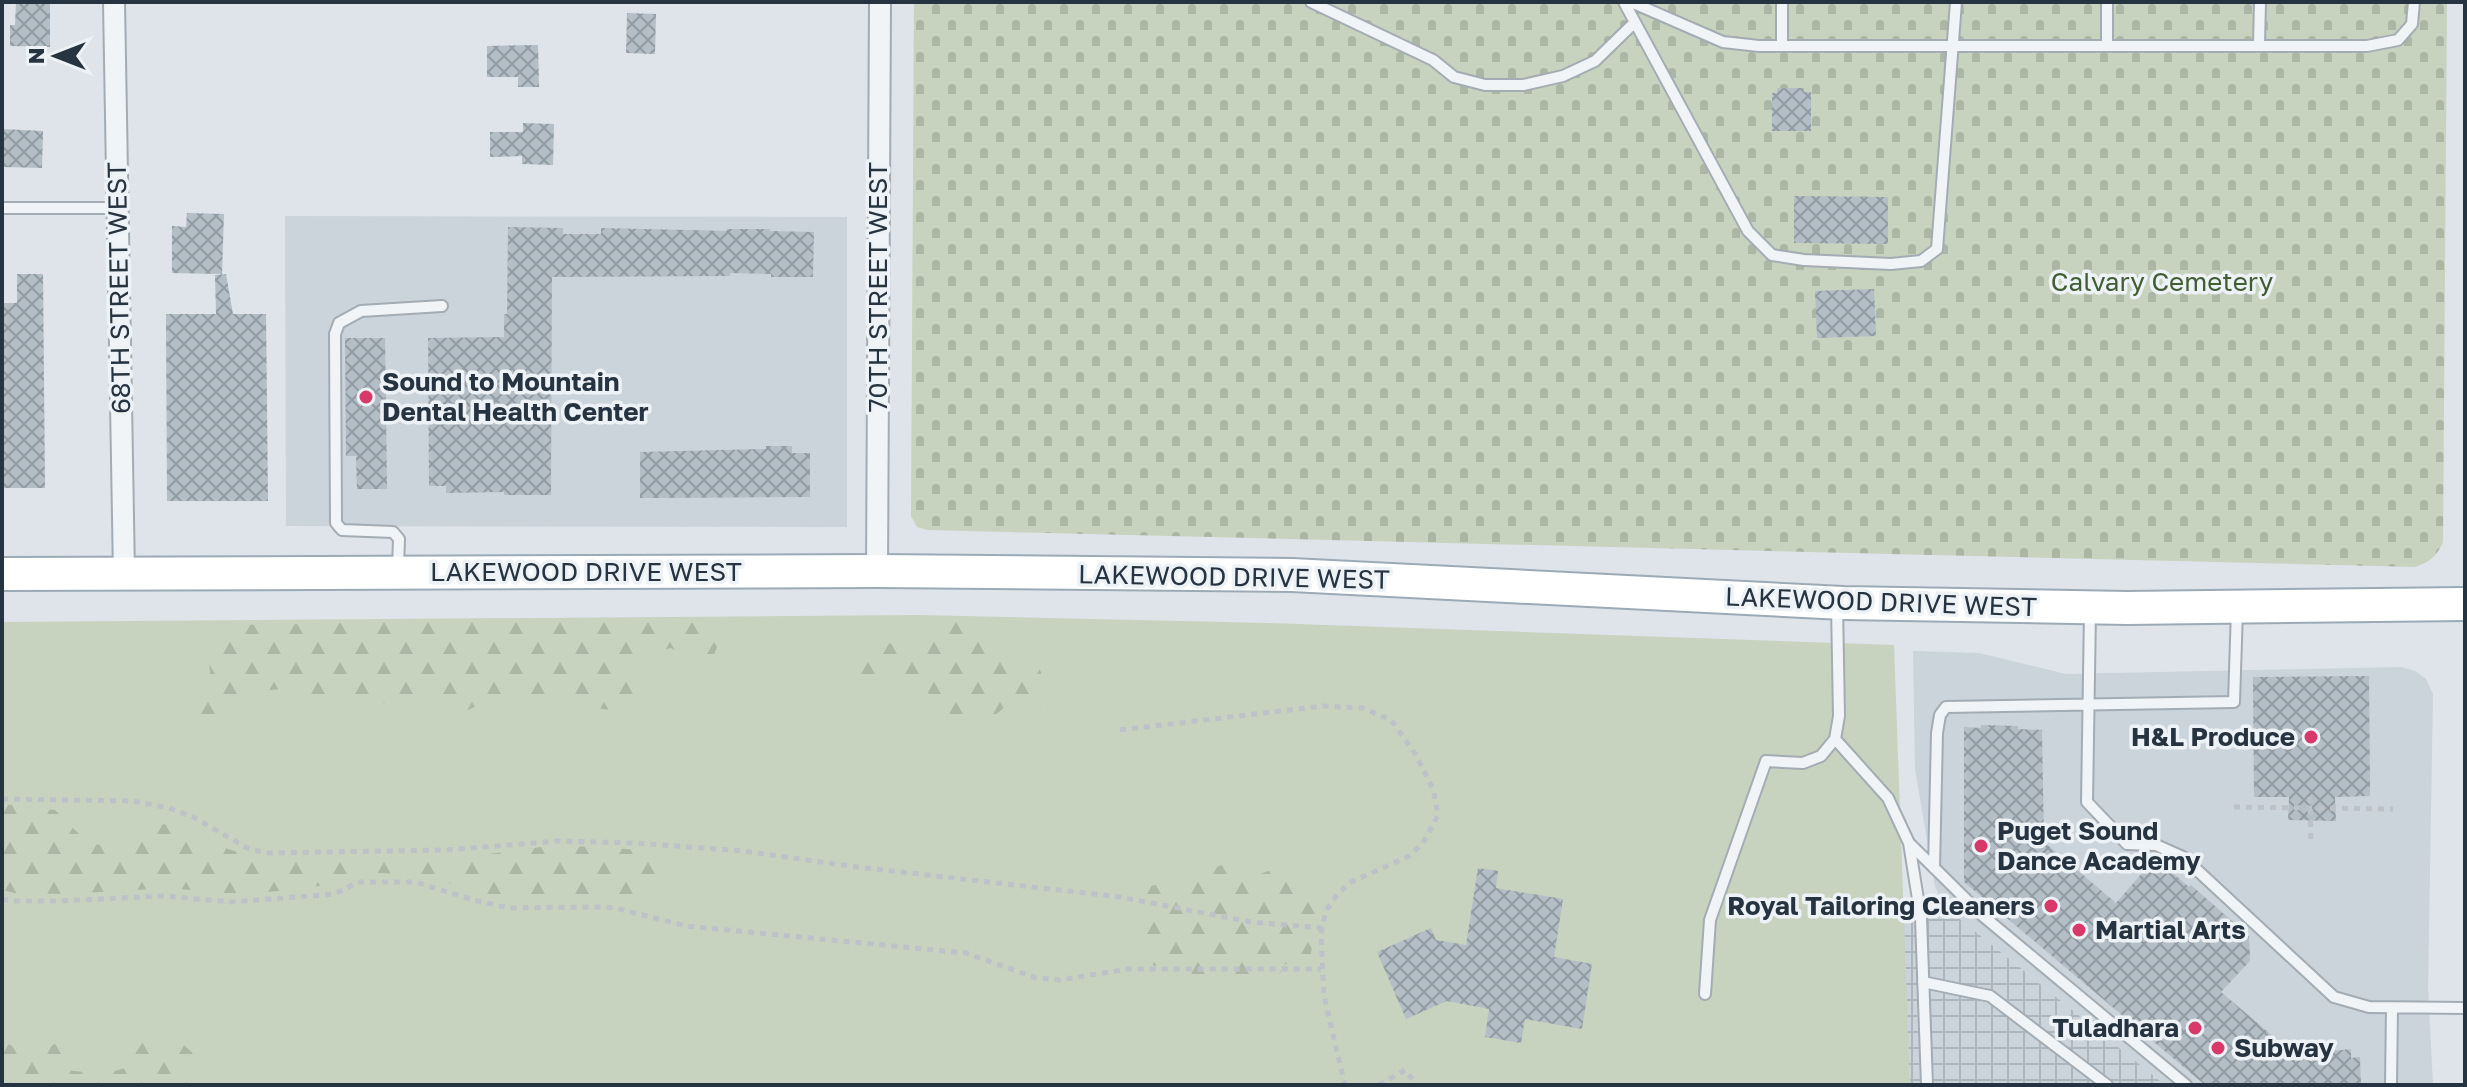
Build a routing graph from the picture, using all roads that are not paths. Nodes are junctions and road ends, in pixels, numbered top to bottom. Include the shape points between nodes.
1 (114, 2) edge
2 (880, 2) edge
3 (1311, 2) edge
4 (1624, 2) edge
5 (1631, 2) edge
6 (1782, 2) edge
7 (1956, 2) edge
8 (2107, 2) edge
9 (2260, 2) edge
10 (2414, 2) edge
11 (1634, 23) junction
12 (2259, 44) junction
13 (1953, 45) junction
14 (2107, 45) junction
15 (1782, 46) junction
16 (2, 208) edge
17 (117, 208) junction
18 (442, 306) dead end
19 (877, 571) junction
20 (398, 573) junction
21 (2, 574) edge
22 (124, 574) junction
23 (1837, 603) junction
24 (2465, 604) edge
25 (2091, 608) junction
26 (2237, 608) junction
27 (2089, 703) junction
28 (1835, 739) junction
29 (1909, 843) junction
30 (1934, 868) junction
31 (1923, 982) junction
32 (1705, 994) dead end
33 (2392, 1008) junction
34 (2465, 1008) edge
35 (1927, 1085) edge
36 (2107, 1085) edge
37 (2186, 1085) edge
38 (2391, 1085) edge

1 - 17 street, 68TH STREET WEST
2 - 19 street, 70TH STREET WEST
3 - 11 lane via 1433,60 1454,77 1485,85 1523,85 1563,76 1595,61
4 - 11 lane
5 - 15 lane via 1723,42
6 - 15 lane
7 - 13 lane
8 - 14 lane
9 - 12 lane
10 - 12 lane via 2412,24 2398,40 2367,46
11 - 13 lane via 1748,231 1772,255 1804,260 1891,264 1921,261 1937,249
12 - 14 lane
13 - 14 lane
13 - 15 lane
16 - 17 lane
17 - 22 street, 68TH STREET WEST
18 - 20 lane via 361,311 339,323 335,334 336,523 342,530 393,532 399,539
19 - 20 main road, LAKEWOOD DRIVE WEST
19 - 23 main road, LAKEWOOD DRIVE WEST via 1292,575
20 - 22 main road, LAKEWOOD DRIVE WEST
21 - 22 main road, LAKEWOOD DRIVE WEST
23 - 25 main road, LAKEWOOD DRIVE WEST
23 - 28 lane
24 - 26 main road, LAKEWOOD DRIVE WEST
25 - 26 main road, LAKEWOOD DRIVE WEST
25 - 27 lane
26 - 27 lane via 2234,702
27 - 30 lane via 1946,707 1937,733
27 - 33 lane via 2087,802 2127,844 2156,845 2183,857 2334,997
28 - 29 lane via 1888,798
28 - 32 lane via 1821,756 1803,763 1766,761 1710,920
29 - 30 lane
29 - 31 lane via 1921,918
30 - 37 lane via 1983,916
31 - 35 lane
31 - 36 lane via 1990,996
33 - 34 lane
33 - 38 lane

